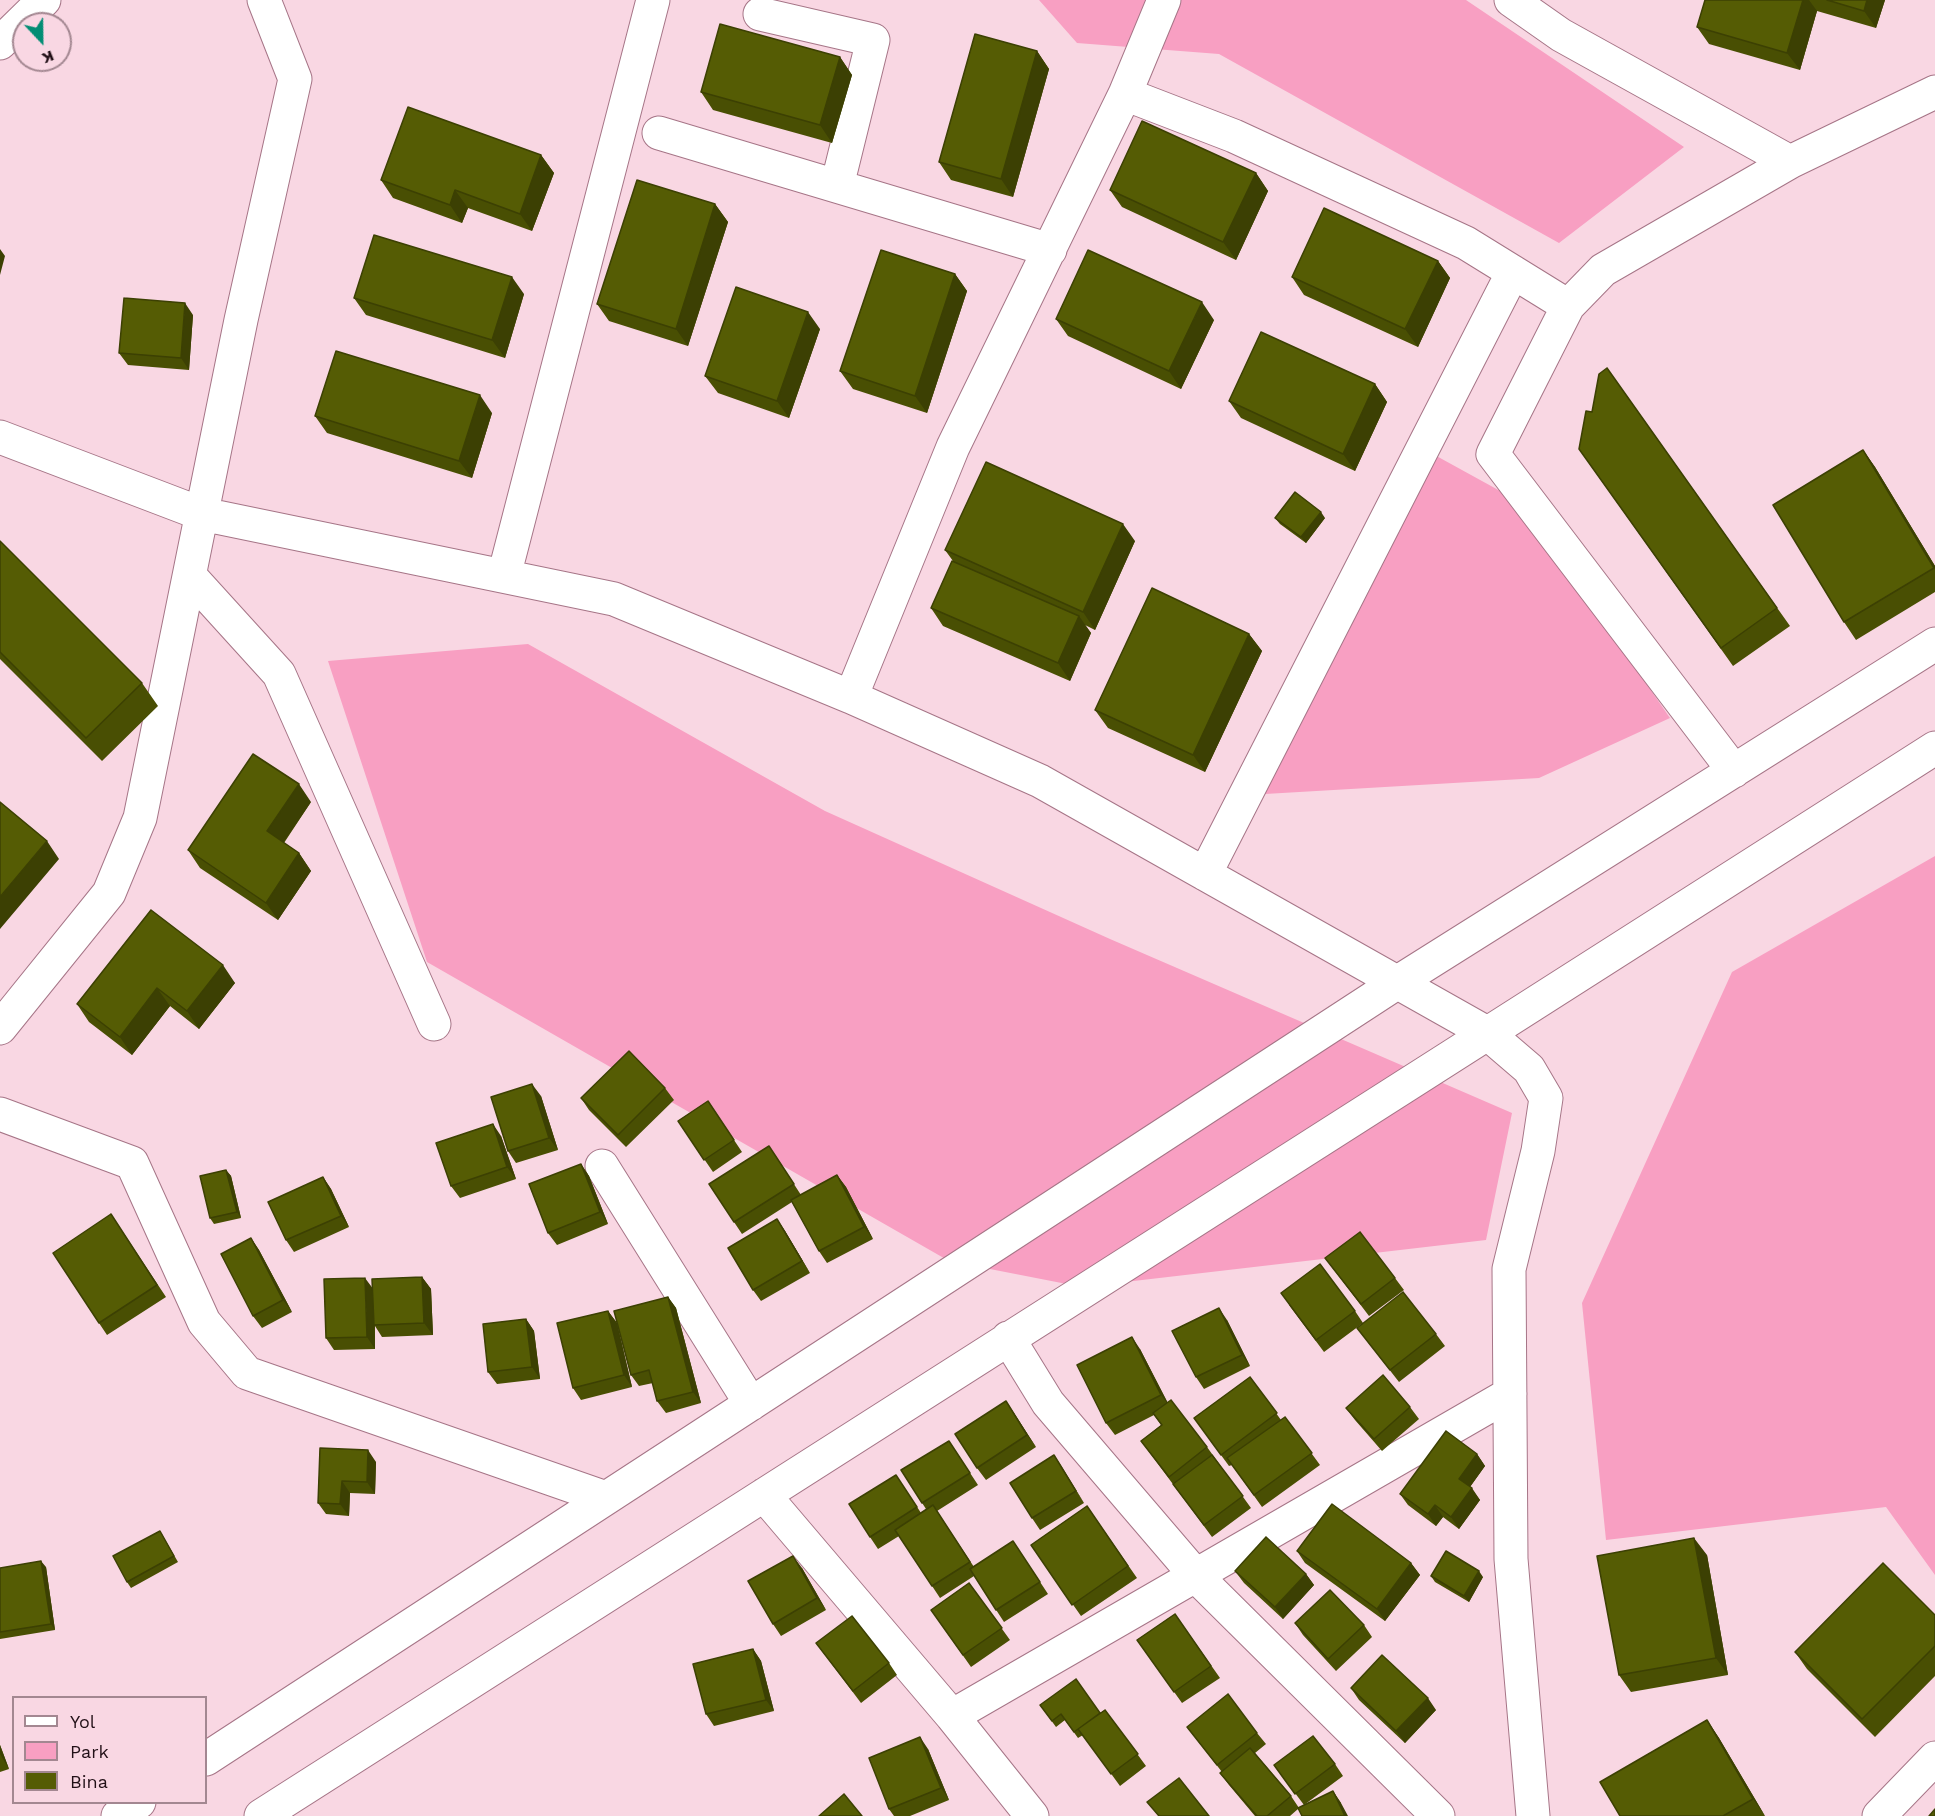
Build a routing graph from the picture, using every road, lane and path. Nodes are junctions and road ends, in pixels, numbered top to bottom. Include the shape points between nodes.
1 (44, 0) edge
2 (264, 0) edge
3 (653, 0) edge
4 (1164, 0) edge
5 (1511, 0) edge
6 (760, 14) dead end
7 (3, 34) edge
8 (1935, 92) edge
9 (1125, 94) junction
10 (659, 133) dead end
11 (1790, 162) junction
12 (837, 186) junction
13 (1050, 250) junction
14 (1513, 272) junction
15 (1568, 306) junction
16 (0, 437) edge
17 (202, 514) junction
18 (190, 576) junction
19 (504, 576) junction
20 (1935, 644) edge
21 (851, 698) junction
22 (1935, 748) edge
23 (1734, 771) junction
24 (1205, 874) junction
25 (1398, 982) junction
26 (434, 1024) dead end
27 (0, 1028) edge
28 (1487, 1033) junction
29 (0, 1114) edge
30 (602, 1166) dead end
31 (1008, 1338) junction
32 (1510, 1394) junction
33 (751, 1404) junction
34 (764, 1495) junction
35 (606, 1498) junction
36 (1197, 1577) junction
37 (952, 1716) junction
38 (207, 1758) edge
39 (1935, 1758) edge
40 (137, 1804) edge
41 (118, 1816) edge
42 (261, 1816) edge
43 (1032, 1816) edge
44 (1438, 1816) edge
45 (1533, 1816) edge
46 (1879, 1816) edge

1 - 7 street
2 - 17 street via 295,80
3 - 19 street
4 - 9 street
5 - 11 street via 1561,35
6 - 12 street via 873,40
8 - 11 street
9 - 13 street
9 - 14 street via 1245,141 1466,243
10 - 12 street
11 - 15 street via 1603,270
12 - 13 street
13 - 21 street via 953,447
14 - 15 street
14 - 24 street
15 - 23 street via 1493,454
16 - 17 street
17 - 18 street
17 - 19 street
18 - 26 street via 279,674
18 - 27 street via 140,818 109,893
19 - 21 street via 614,599
20 - 23 street
21 - 24 street via 1040,781
22 - 28 street
23 - 25 street
24 - 25 street
25 - 28 street
25 - 33 street
28 - 31 street
28 - 32 street via 1528,1069 1546,1098 1539,1151 1509,1269
29 - 35 street via 132,1163 204,1322 247,1373
30 - 33 street
31 - 34 street
31 - 36 street via 1048,1404
32 - 36 street
32 - 45 street via 1511,1559
33 - 35 street
34 - 37 street
34 - 42 street
35 - 38 street
36 - 37 street
36 - 44 street
37 - 43 street
39 - 46 street
40 - 41 street

